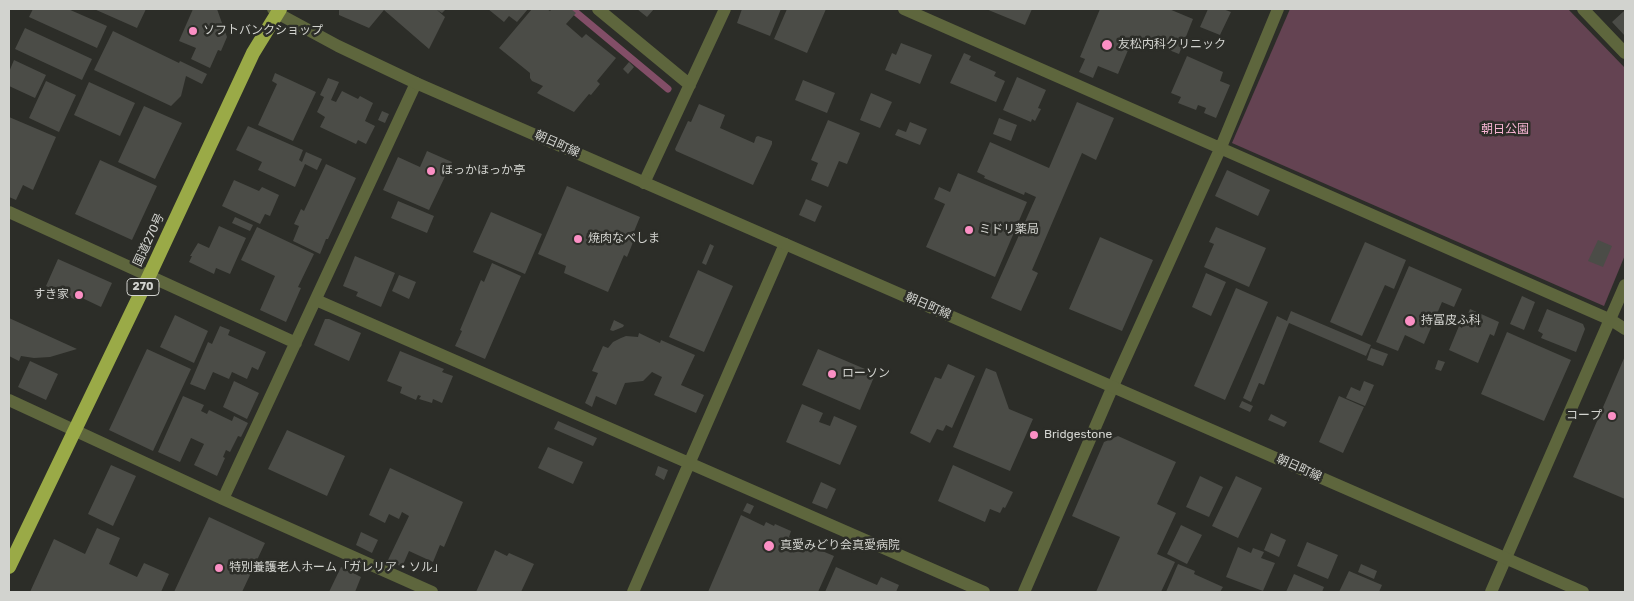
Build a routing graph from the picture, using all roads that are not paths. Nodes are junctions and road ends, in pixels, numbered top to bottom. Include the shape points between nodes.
1 (598, 9) edge
2 (725, 9) edge
3 (904, 9) edge
4 (1278, 9) edge
5 (1583, 9) edge
6 (277, 10) edge
7 (1625, 53) edge
8 (416, 83) junction
9 (690, 84) junction
10 (1221, 147) junction
11 (644, 183) junction
12 (9, 212) edge
13 (785, 244) junction
14 (148, 276) junction
15 (1625, 285) edge
16 (316, 300) junction
17 (1611, 320) junction
18 (1625, 329) edge
19 (296, 343) junction
20 (1113, 386) junction
21 (9, 400) edge
22 (75, 430) junction
23 (689, 463) junction
24 (223, 499) junction
25 (1506, 558) junction
26 (9, 567) edge
27 (432, 592) edge
28 (634, 592) edge
29 (984, 592) edge
30 (1024, 592) edge
31 (1491, 592) edge
32 (1582, 592) edge

1 - 9 street
2 - 9 street
3 - 10 street
4 - 10 street
5 - 7 street
6 - 8 street, 朝日町線 via 338,46
6 - 14 highway, 国道270号 / 270 via 253,53
8 - 11 street, 朝日町線
8 - 16 street
9 - 11 street
10 - 17 street
10 - 20 street
11 - 13 street, 朝日町線
12 - 14 street
13 - 20 street, 朝日町線
13 - 23 street
14 - 19 street
14 - 22 highway, 国道270号 / 270
15 - 17 street
16 - 19 street
16 - 23 street
17 - 18 street
17 - 25 street
19 - 24 street
20 - 25 street, 朝日町線
20 - 30 street
21 - 22 street
22 - 24 street
22 - 26 highway, 国道270号 / 270
23 - 28 street
23 - 29 street
24 - 27 street
25 - 31 street
25 - 32 street, 朝日町線

